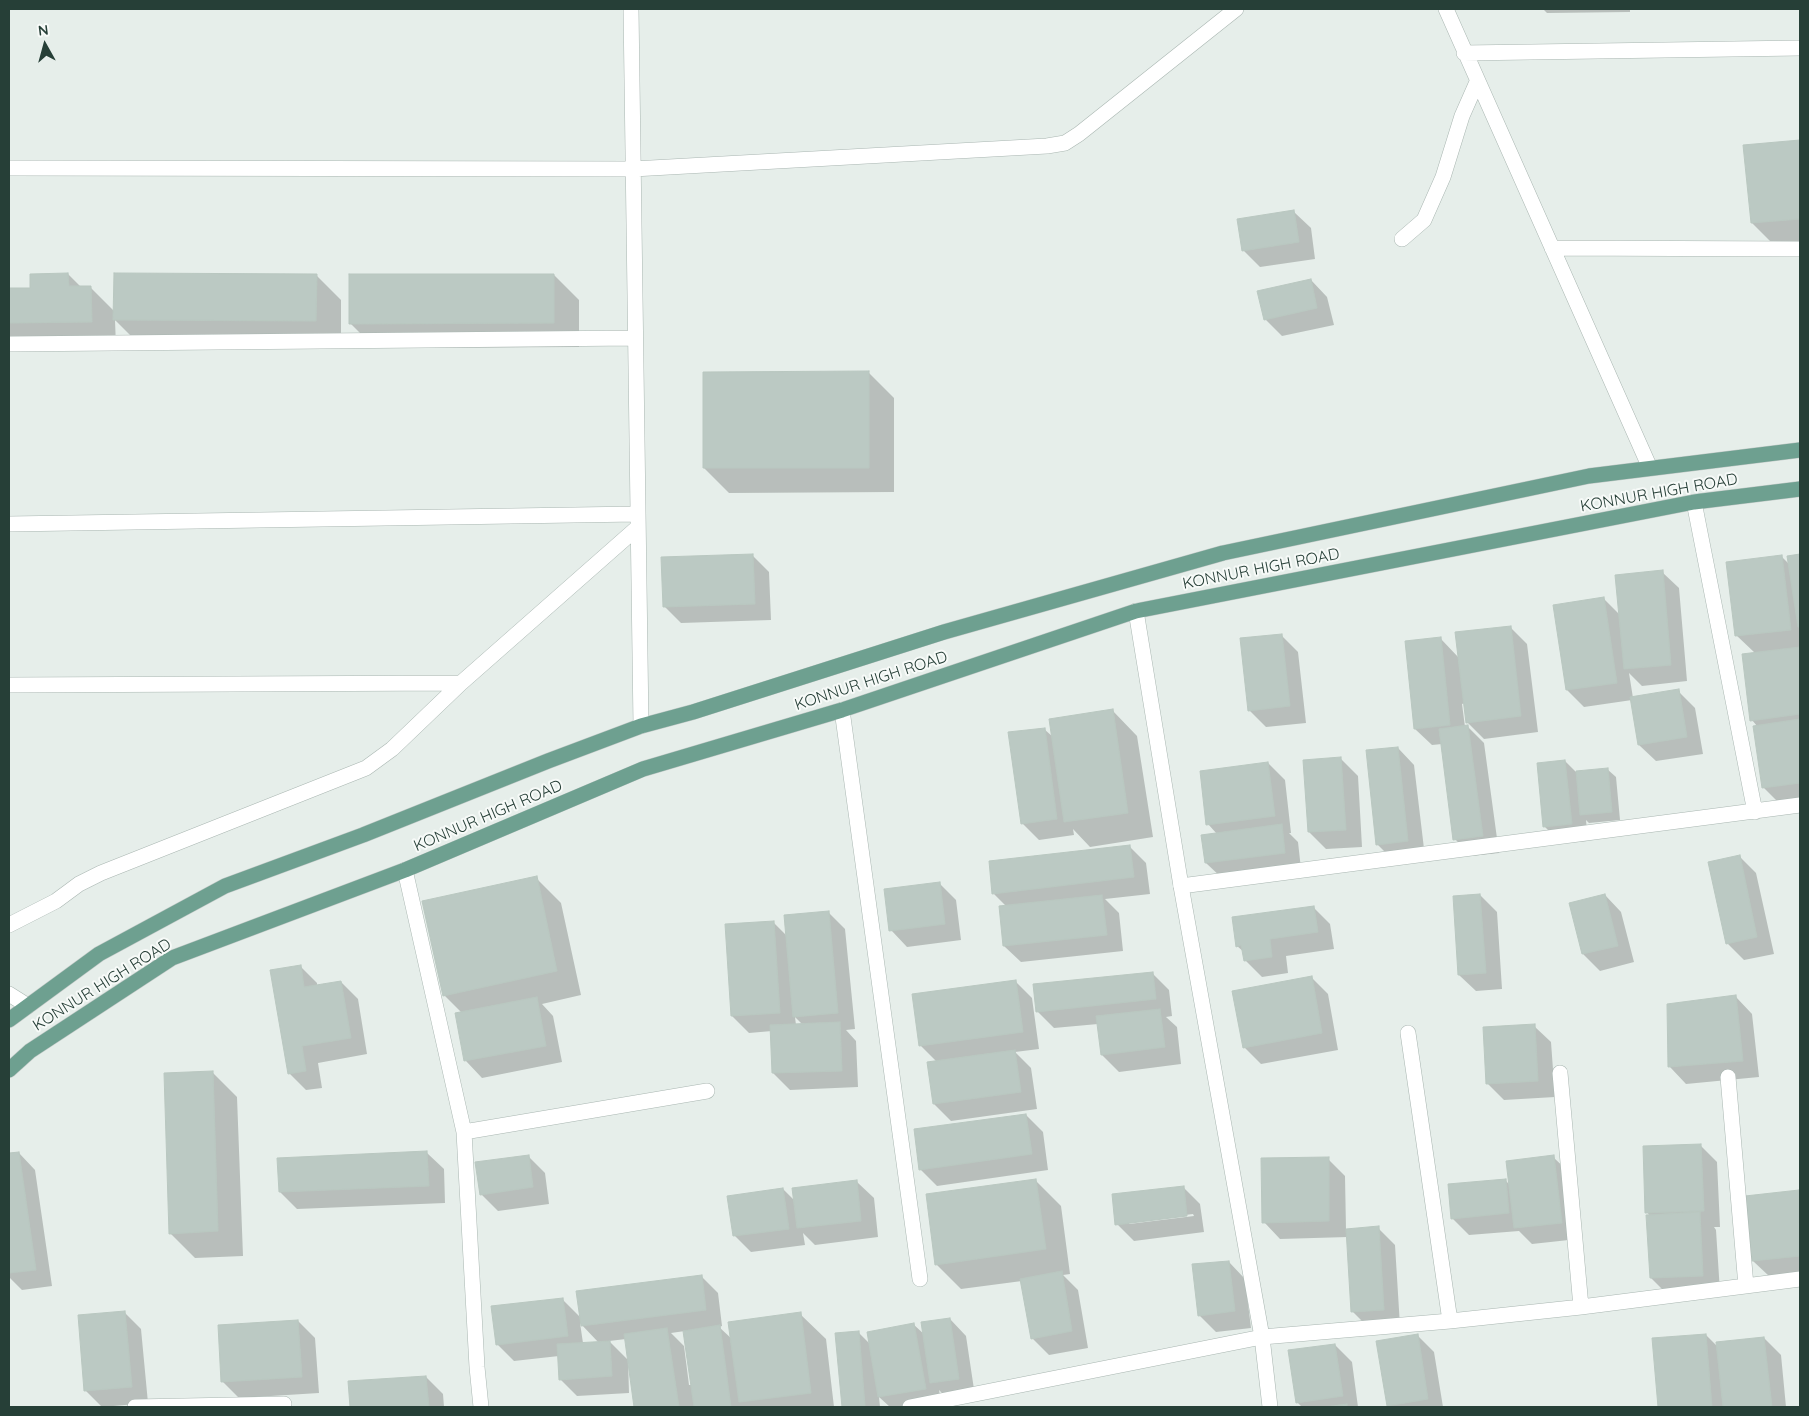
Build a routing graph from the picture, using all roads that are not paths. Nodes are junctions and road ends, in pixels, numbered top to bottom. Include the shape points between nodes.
1 (631, 9) edge
2 (1236, 9) edge
3 (1446, 9) edge
4 (1800, 48) edge
5 (1464, 52) junction
6 (1477, 82) junction
7 (9, 168) edge
8 (633, 168) junction
9 (1402, 240) dead end
10 (1552, 248) junction
11 (1800, 249) edge
12 (635, 338) junction
13 (9, 344) edge
14 (1800, 450) edge
15 (1650, 468) junction
16 (1800, 489) edge
17 (1694, 502) junction
18 (637, 521) junction
19 (9, 524) edge
20 (1136, 611) junction
21 (461, 683) junction
22 (9, 685) edge
23 (842, 710) junction
24 (641, 726) junction
25 (1800, 805) edge
26 (1755, 812) junction
27 (405, 870) junction
28 (1181, 886) junction
29 (9, 925) edge
30 (9, 994) edge
31 (28, 1006) junction
32 (9, 1020) edge
33 (1408, 1033) dead end
34 (9, 1070) edge
35 (1560, 1073) dead end
36 (1728, 1077) dead end
37 (707, 1092) dead end
38 (464, 1132) junction
39 (920, 1279) dead end
40 (1800, 1279) edge
41 (1746, 1286) junction
42 (1581, 1307) junction
43 (1450, 1321) junction
44 (1262, 1337) junction
45 (284, 1404) dead end
46 (134, 1407) edge
47 (481, 1407) edge
48 (910, 1407) edge
49 (1270, 1407) edge

1 - 8 street
2 - 8 street via 1065,143
3 - 5 street
4 - 5 street
5 - 6 street
6 - 9 street via 1424,220
6 - 10 street
7 - 8 street
8 - 12 street
10 - 11 street
10 - 15 street
12 - 13 street
12 - 18 street
14 - 15 main road
15 - 24 main road via 1589,476 1223,553 944,632
16 - 17 main road, KONNUR HIGH ROAD
17 - 20 main road, KONNUR HIGH ROAD
17 - 26 street
18 - 19 street
18 - 21 street
18 - 24 street
20 - 23 main road, KONNUR HIGH ROAD
20 - 28 street
21 - 22 street
21 - 29 street via 392,749 366,768 100,873
23 - 27 main road, KONNUR HIGH ROAD via 643,769
23 - 39 street
24 - 31 main road via 225,886 99,954
25 - 26 street
26 - 28 street
27 - 34 main road, KONNUR HIGH ROAD via 172,958 30,1051
27 - 38 street
28 - 44 street
30 - 31 street
31 - 32 main road
33 - 43 street
35 - 42 street
36 - 41 street
37 - 38 street
38 - 47 street
40 - 41 street
41 - 42 street
42 - 43 street
43 - 44 street
44 - 48 street
44 - 49 street
45 - 46 street

